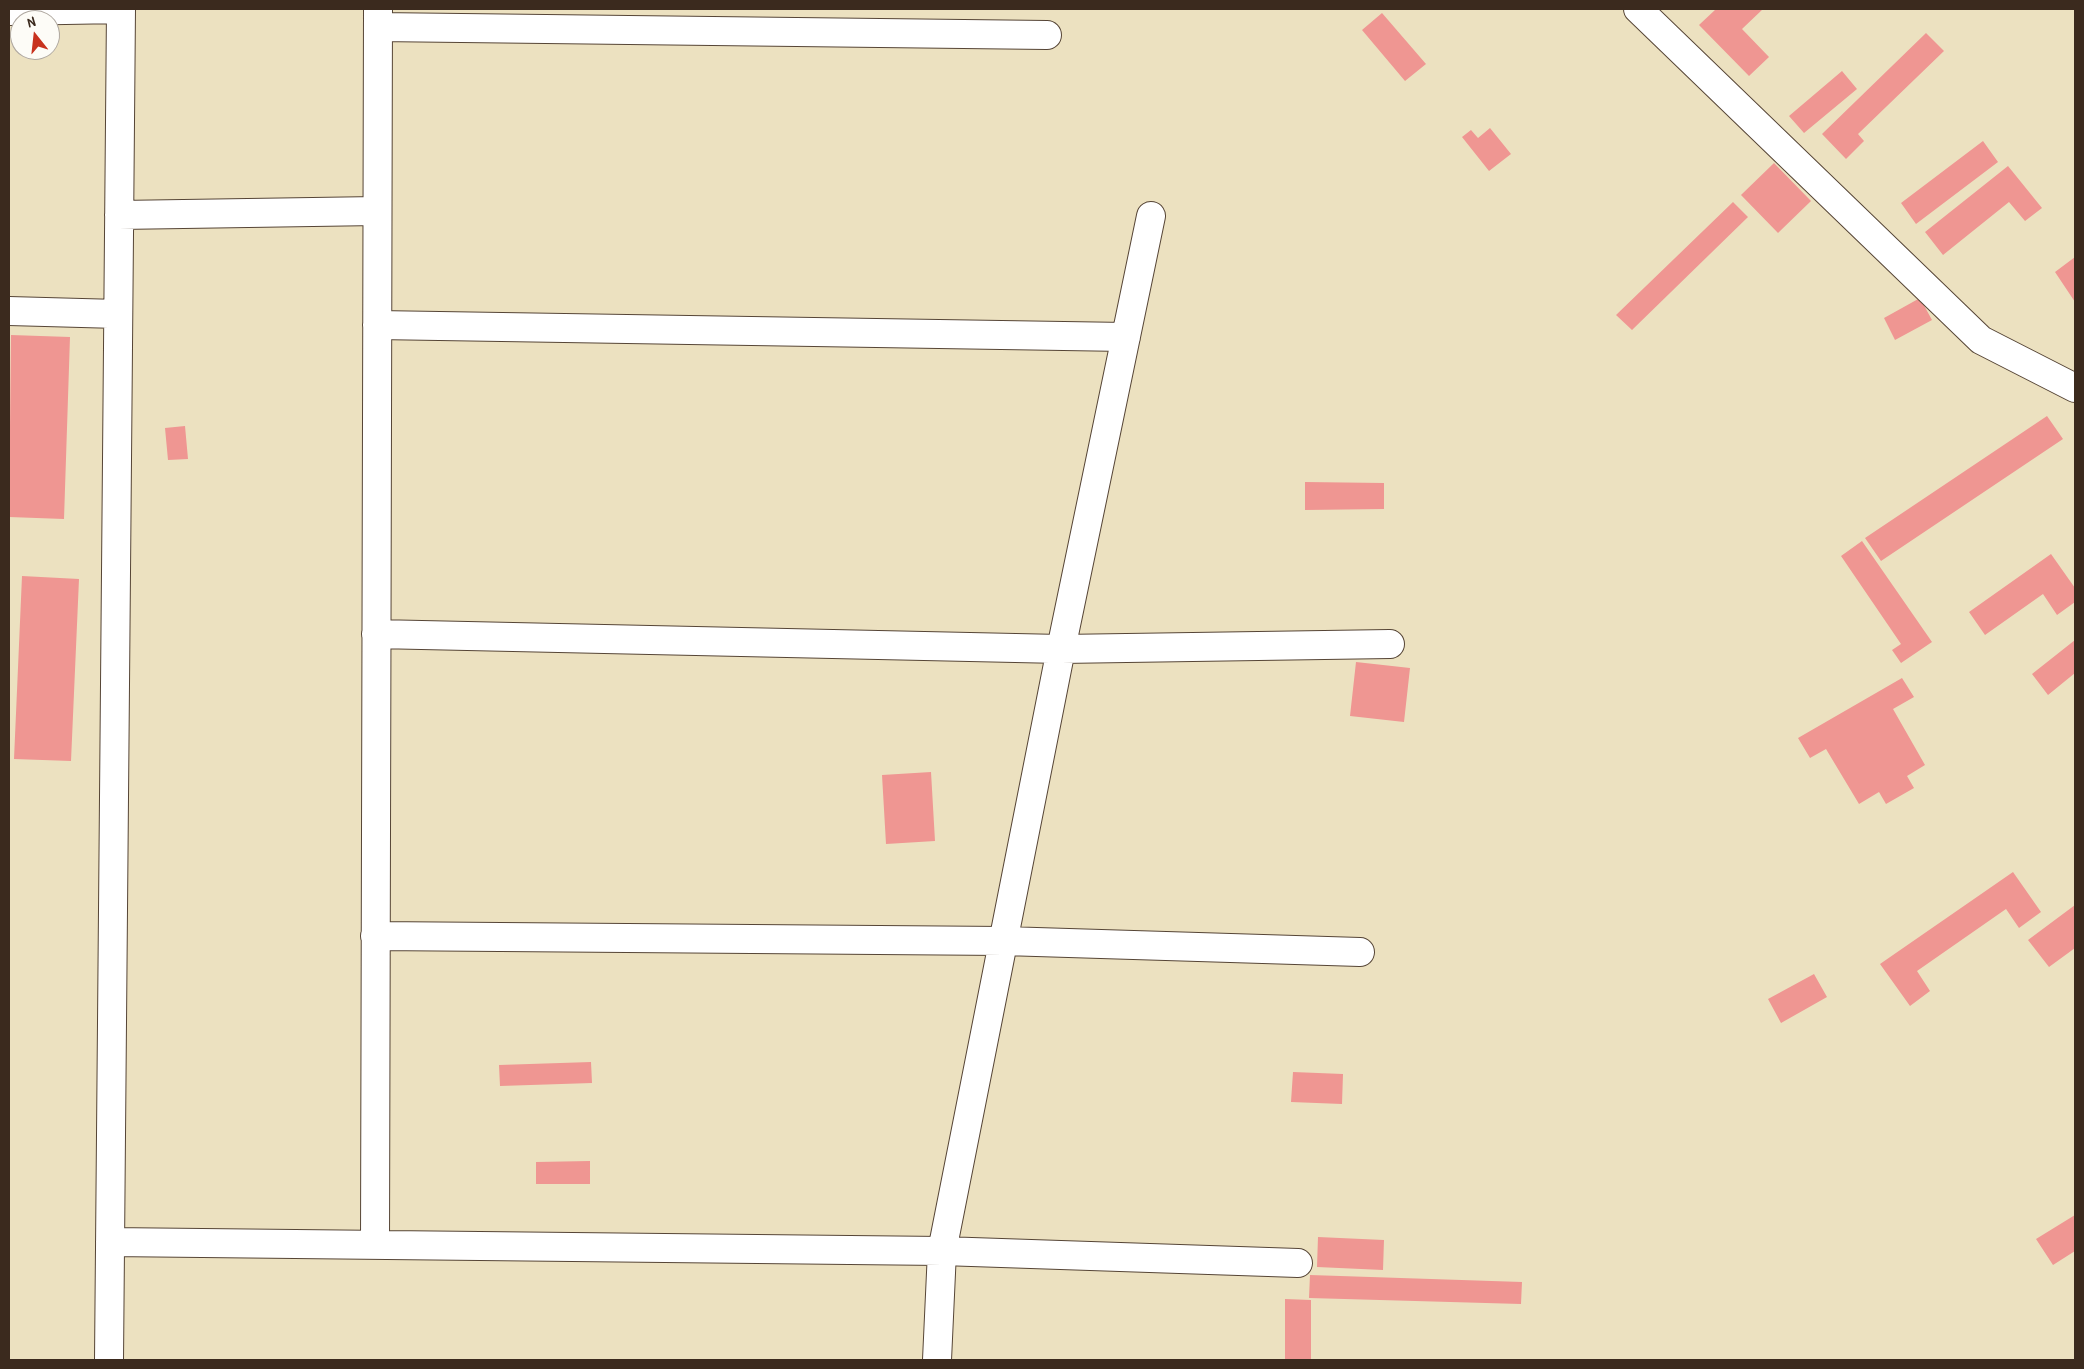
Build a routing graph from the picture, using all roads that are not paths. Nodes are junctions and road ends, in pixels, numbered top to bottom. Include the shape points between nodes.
1 (121, 9) edge
2 (1638, 9) edge
3 (9, 11) edge
4 (378, 18) edge
5 (1047, 35) dead end
6 (377, 211) junction
7 (119, 215) junction
8 (1151, 216) dead end
9 (9, 311) edge
10 (118, 314) junction
11 (377, 325) junction
12 (1126, 337) junction
13 (2075, 388) edge
14 (376, 634) junction
15 (1390, 644) dead end
16 (1061, 649) junction
17 (375, 936) junction
18 (1004, 941) junction
19 (1360, 952) dead end
20 (110, 1242) junction
21 (375, 1245) junction
22 (942, 1251) junction
23 (1298, 1263) dead end
24 (109, 1360) edge
25 (937, 1360) edge

1 - 3 street
1 - 7 street
2 - 13 street via 1981,340
4 - 5 street
4 - 6 street
6 - 7 street
6 - 11 street
7 - 10 street
8 - 12 street
9 - 10 street
10 - 20 street
11 - 12 street
11 - 14 street
12 - 16 street
14 - 16 street
14 - 17 street
15 - 16 street
16 - 18 street
17 - 18 street
17 - 21 street
18 - 19 street
18 - 22 street
20 - 21 street
20 - 24 street
21 - 22 street
22 - 23 street
22 - 25 street

